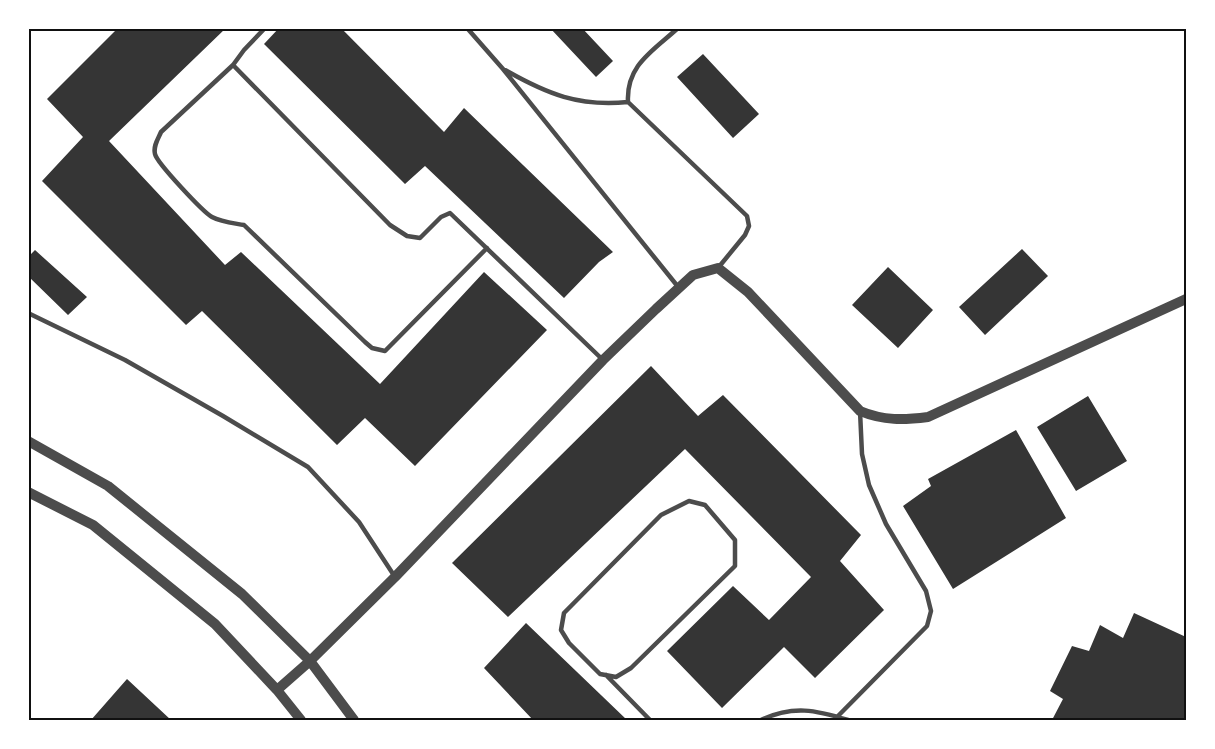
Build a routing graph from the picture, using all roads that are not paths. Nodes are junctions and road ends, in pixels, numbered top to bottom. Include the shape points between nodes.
1 (265, 28) edge
2 (466, 28) edge
3 (678, 28) edge
4 (233, 65) junction
5 (503, 69) junction
6 (628, 102) junction
7 (487, 248) junction
8 (718, 268) junction
9 (679, 288) junction
10 (1186, 299) edge
11 (28, 313) edge
12 (603, 360) junction
13 (860, 411) junction
14 (28, 441) edge
15 (28, 492) edge
16 (395, 576) junction
17 (310, 661) junction
18 (606, 675) junction
19 (278, 690) junction
20 (837, 717) junction
21 (301, 720) edge
22 (354, 720) edge
23 (650, 720) edge
24 (761, 720) edge
25 (848, 720) edge

1 - 4 lane
2 - 5 lane
3 - 6 lane via 633,71 627,89
4 - 7 lane via 390,225 407,236 420,238 450,213
4 - 7 lane via 161,132 155,154 210,216 244,225 372,348 385,351 393,345
5 - 6 lane via 558,96 586,103
5 - 9 lane
6 - 8 lane via 747,216 745,235
7 - 12 lane
8 - 9 street via 693,275
8 - 13 street via 748,292
9 - 12 street
10 - 13 street via 928,417 887,420
11 - 16 lane via 125,360 308,467 359,522
12 - 16 street
13 - 20 lane via 862,454 869,484 886,524 926,591 931,611 927,626
14 - 17 street via 108,486 242,594
15 - 19 street via 93,525 215,624
16 - 17 street
17 - 19 street
17 - 22 street
18 - 18 lane via 616,677 631,668 735,566 735,540 705,505 689,501 661,515 564,613 561,630 569,643 600,674
18 - 23 lane
19 - 21 street
20 - 24 lane via 798,710 779,712
20 - 25 lane

